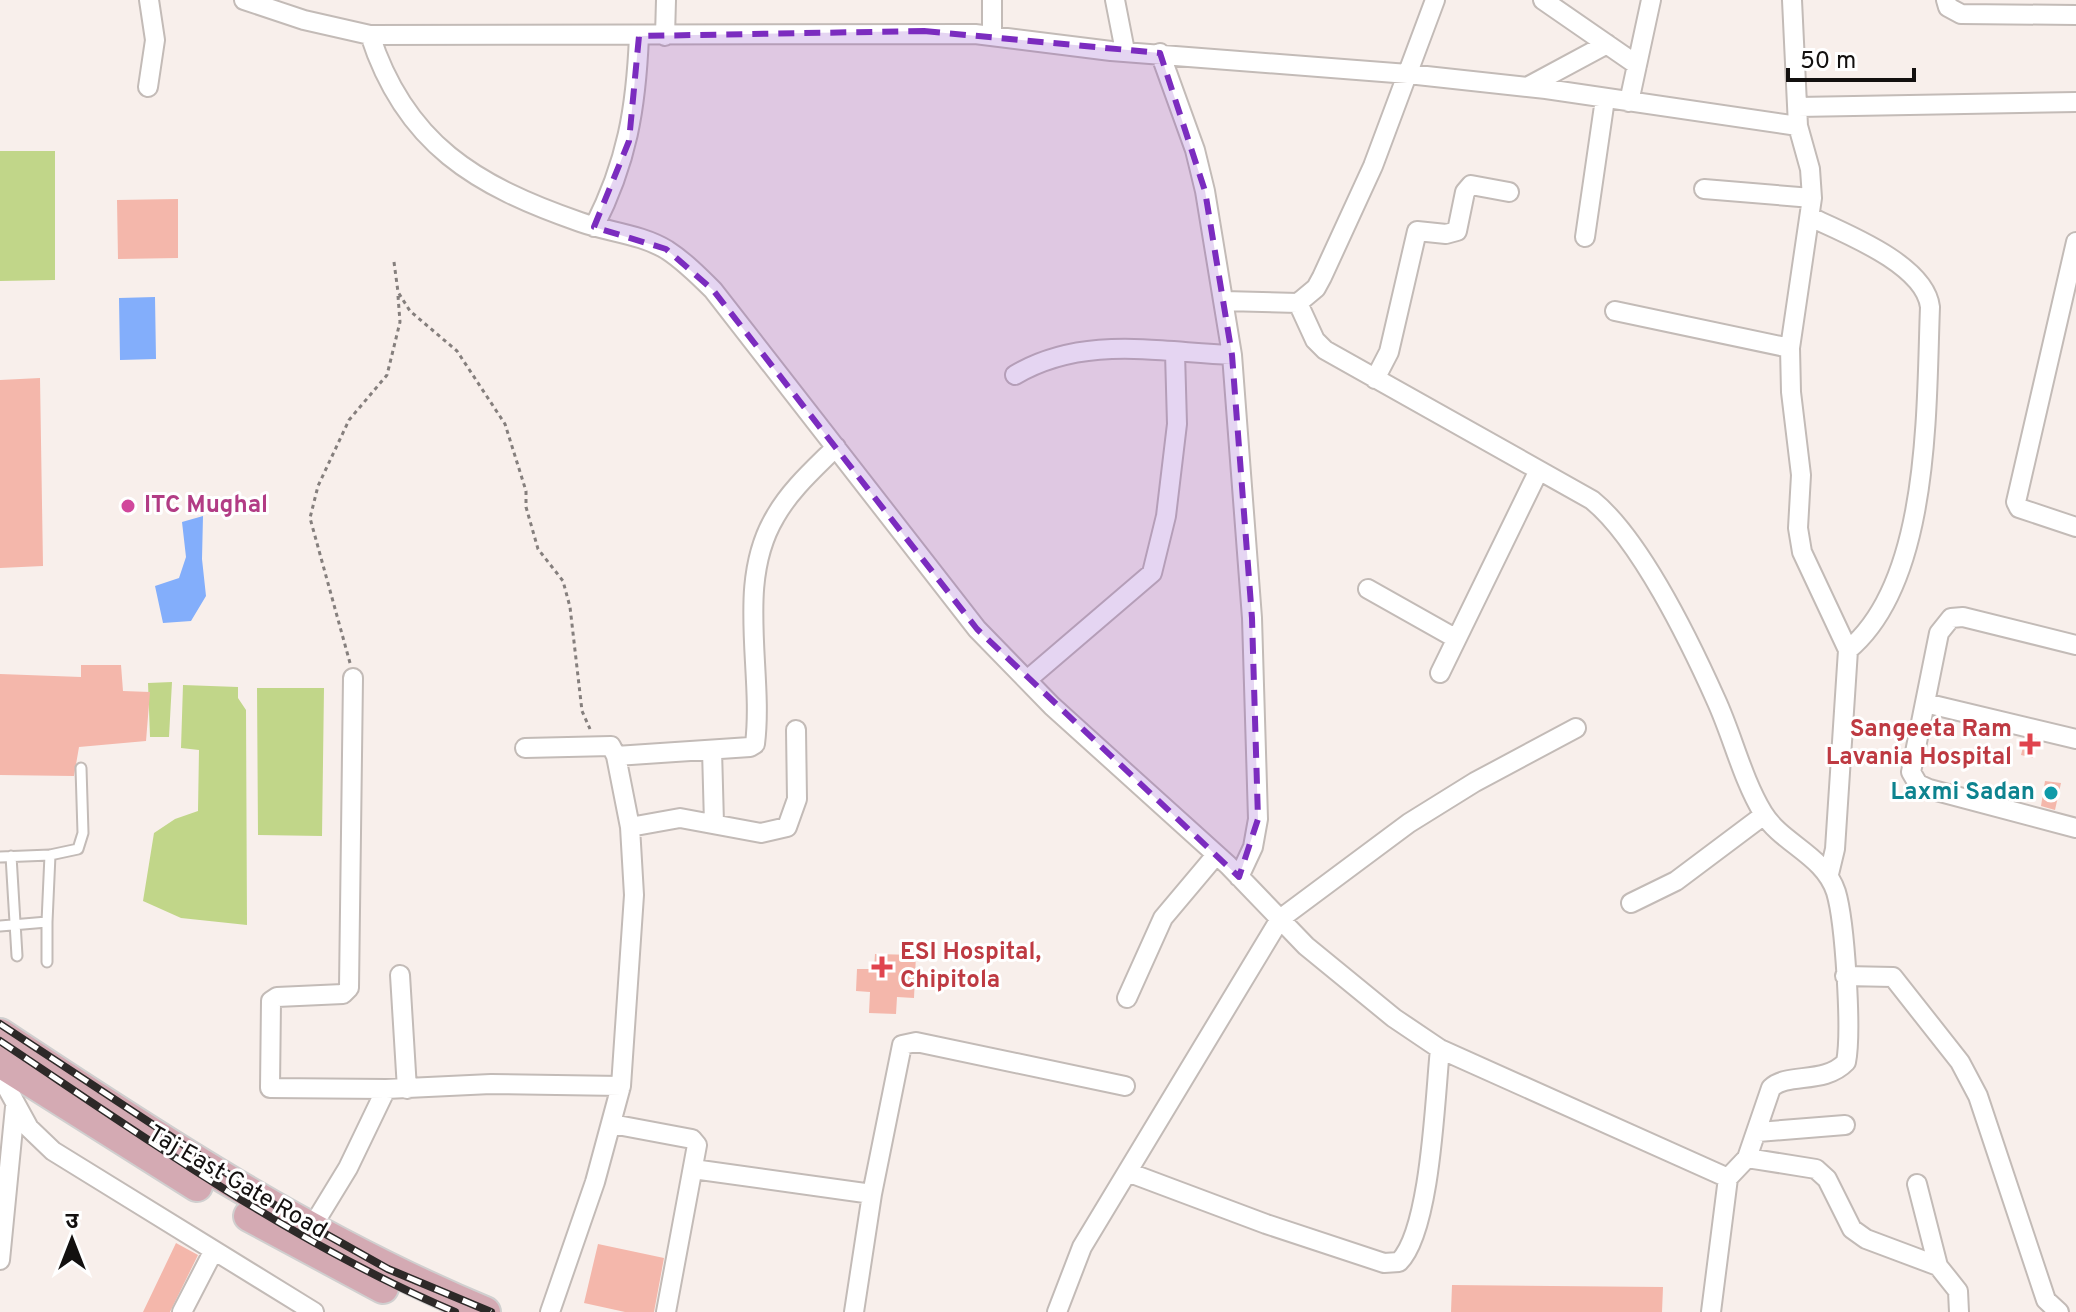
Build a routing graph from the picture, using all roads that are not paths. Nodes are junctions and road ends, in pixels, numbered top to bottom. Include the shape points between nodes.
1 (149, 0) edge
2 (244, 0) edge
3 (666, 0) edge
4 (992, 0) edge
5 (1115, 0) edge
6 (1435, 0) edge
7 (1543, 0) edge
8 (1651, 0) edge
9 (1792, 0) edge
10 (1946, 0) edge
11 (2037, 8) edge
12 (2076, 15) edge
13 (370, 35) junction
14 (639, 36) junction
15 (665, 36) junction
16 (992, 36) junction
17 (1607, 44) junction
18 (1125, 51) junction
19 (1160, 53) junction
20 (1637, 65) junction
21 (1408, 74) junction
22 (148, 87) dead end
23 (1527, 87) junction
24 (1605, 99) junction
25 (1629, 102) junction
26 (2076, 102) edge
27 (1798, 116) junction
28 (1704, 189) dead end
29 (1509, 192) dead end
30 (1811, 208) junction
31 (594, 227) junction
32 (1585, 237) dead end
33 (2076, 242) edge
34 (1224, 301) junction
35 (1298, 303) junction
36 (1615, 311) dead end
37 (1790, 348) junction
38 (1175, 353) junction
39 (1232, 355) junction
40 (1015, 375) dead end
41 (1375, 379) junction
42 (836, 447) junction
43 (1538, 472) junction
44 (2076, 527) edge
45 (1368, 589) dead end
46 (1455, 638) junction
47 (2076, 645) edge
48 (1848, 650) junction
49 (1440, 673) dead end
50 (353, 678) road end
51 (1027, 680) junction
52 (1925, 703) junction
53 (1576, 728) dead end
54 (796, 730) dead end
55 (2076, 739) edge
56 (525, 748) dead end
57 (712, 750) junction
58 (616, 756) junction
59 (81, 768) dead end
60 (1764, 815) junction
61 (714, 823) junction
62 (630, 827) junction
63 (2076, 828) edge
64 (50, 855) junction
65 (1216, 855) junction
66 (5, 856) edge
67 (1829, 874) junction
68 (1239, 877) junction
69 (1631, 903) dead end
70 (1280, 919) junction
71 (47, 922) junction
72 (14, 925) junction
73 (0, 926) edge
74 (17, 956) dead end
75 (47, 962) dead end
76 (400, 975) dead end
77 (1845, 976) junction
78 (1127, 998) dead end
79 (0, 1034) edge
80 (1440, 1049) junction
81 (0, 1062) edge
82 (0, 1075) edge
83 (621, 1086) junction
84 (1125, 1086) dead end
85 (386, 1089) junction
86 (407, 1089) junction
87 (15, 1107) junction
88 (612, 1124) junction
89 (1845, 1125) dead end
90 (1758, 1132) junction
91 (1747, 1158) junction
92 (693, 1169) junction
93 (1130, 1173) junction
94 (1728, 1178) junction
95 (1917, 1184) dead end
96 (872, 1194) junction
97 (312, 1227) junction
98 (213, 1252) junction
99 (0, 1259) edge
100 (1938, 1266) junction
101 (186, 1310) edge
102 (314, 1312) edge
103 (431, 1312) edge
104 (485, 1312) edge
105 (550, 1312) edge
106 (666, 1312) edge
107 (854, 1312) edge
108 (1057, 1312) edge
109 (1711, 1312) edge
110 (1959, 1312) edge
111 (2059, 1312) edge

1 - 22 street via 155,40
2 - 13 street
3 - 15 street
4 - 16 street
5 - 18 street
6 - 21 street
7 - 17 street
8 - 20 street
9 - 27 street
10 - 11 street via 1961,14
11 - 12 street
13 - 14 street
13 - 31 street via 387,82 427,136 471,172 514,196
14 - 15 street
14 - 31 street via 629,141
15 - 16 street via 924,31
16 - 18 street
17 - 20 street
17 - 23 street
18 - 19 street
19 - 21 street
19 - 34 street via 1198,163
20 - 25 street
21 - 23 street
21 - 35 street via 1322,277
23 - 24 street
24 - 25 street
24 - 32 street
25 - 27 street
26 - 27 street
27 - 30 street via 1810,169
28 - 30 street
29 - 41 street via 1471,185 1457,231 1417,231 1389,352
30 - 37 street
30 - 48 street via 1905,268 1928,291 1930,307 1926,428 1900,570 1882,614
31 - 42 street via 666,249 690,268
33 - 44 street via 2016,502 2019,508
34 - 35 street
34 - 39 street
35 - 41 street via 1315,340
36 - 37 street
37 - 48 street via 1802,552
38 - 39 street
38 - 40 street via 1082,350 1055,355
38 - 51 street via 1177,424 1166,516 1152,573
39 - 68 street via 1252,618 1258,819
41 - 43 street
42 - 51 street via 977,629
42 - 57 street via 782,506 764,544 755,604 755,744
43 - 46 street
43 - 60 street via 1592,500 1619,528 1711,689
45 - 46 street
46 - 49 street
47 - 52 street via 1951,618 1939,633
48 - 67 street
50 - 85 street via 349,988 343,994 271,1001 269,1084 277,1090
51 - 65 street
52 - 55 street
52 - 63 street via 1911,772 1918,784
53 - 70 street via 1409,823
54 - 61 street via 797,799 787,827 761,833
56 - 58 street via 611,746
57 - 58 street
57 - 61 street
58 - 62 street
59 - 64 lane via 82,841 71,852
60 - 67 street
60 - 69 street via 1676,881
61 - 62 street via 661,819
62 - 83 street via 633,908
64 - 66 lane
64 - 71 lane
65 - 68 street
65 - 78 street via 1163,918
66 - 72 lane
67 - 77 street via 1840,912
68 - 70 street
70 - 80 street via 1394,1018
70 - 93 street
71 - 72 lane
71 - 75 lane
72 - 73 lane
72 - 74 lane
76 - 86 street
77 - 90 street via 1846,1062 1817,1078 1774,1084
77 - 111 street via 1893,977 1960,1062 1978,1096 2046,1300
79 - 97 main road, Taj East Gate Road via 152,1135
80 - 93 street via 1426,1184 1414,1233 1399,1262 1384,1263 1266,1224
80 - 94 street
81 - 103 main road via 181,1177 302,1247
82 - 87 street
83 - 86 street
83 - 88 street
84 - 96 street via 907,1042 900,1050
85 - 86 street
85 - 97 street
87 - 98 street via 53,1151
87 - 99 street
88 - 92 street via 692,1139 697,1149
88 - 105 street
89 - 90 street
90 - 91 street
91 - 94 street
91 - 100 street via 1816,1169 1827,1179 1852,1229
92 - 96 street
92 - 106 street
93 - 108 street via 1082,1247
94 - 109 street
95 - 100 street
96 - 107 street
97 - 104 main road, Taj East Gate Road
98 - 101 street
98 - 102 street
100 - 110 street via 1958,1291

